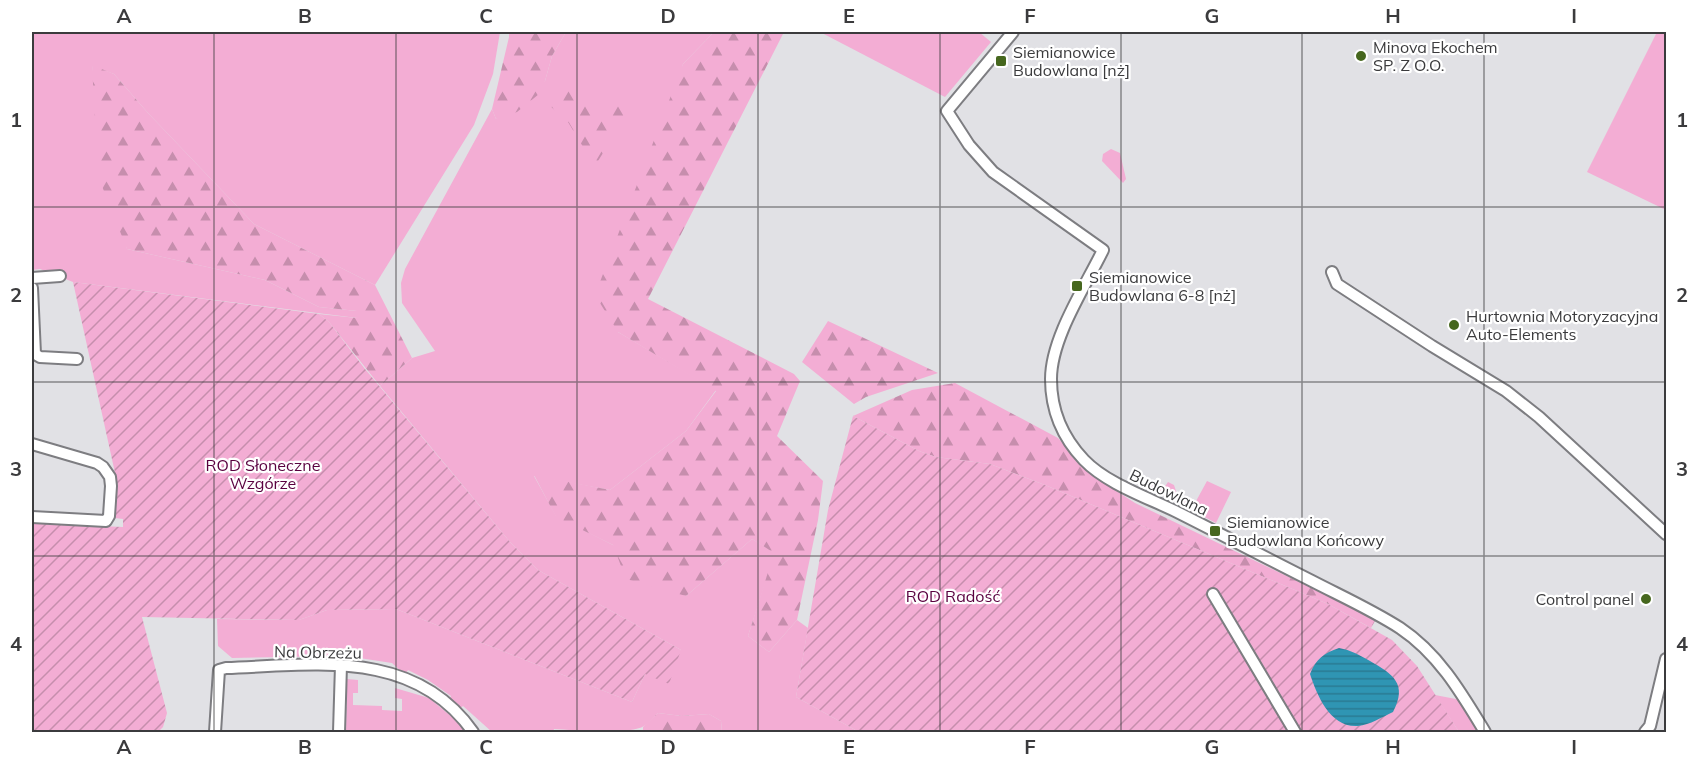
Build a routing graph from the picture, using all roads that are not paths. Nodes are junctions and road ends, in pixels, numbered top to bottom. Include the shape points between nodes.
1 (1013, 32) edge
2 (1332, 272) dead end
3 (60, 276) dead end
4 (32, 278) edge
5 (32, 288) edge
6 (77, 359) dead end
7 (32, 444) edge
8 (32, 517) edge
9 (1666, 534) edge
10 (1213, 594) dead end
11 (1666, 658) edge
12 (341, 664) junction
13 (1652, 730) edge
14 (216, 732) edge
15 (339, 732) edge
16 (473, 732) edge
17 (1295, 732) edge
18 (1485, 732) edge

1 - 18 street, Budowlana via 947,111 969,146 993,172 1103,250 1059,337 1051,368 1057,419 1071,446 1107,478 1400,628 1450,676
2 - 9 street via 1337,284 1506,391
3 - 4 street
5 - 6 street via 35,354
7 - 8 street via 97,463 106,471 111,486 106,521
10 - 17 street
11 - 13 street
12 - 14 street, Na Obrzeżu via 222,668 217,675
12 - 15 street
12 - 16 street, Na Obrzeżu via 406,678 441,700

